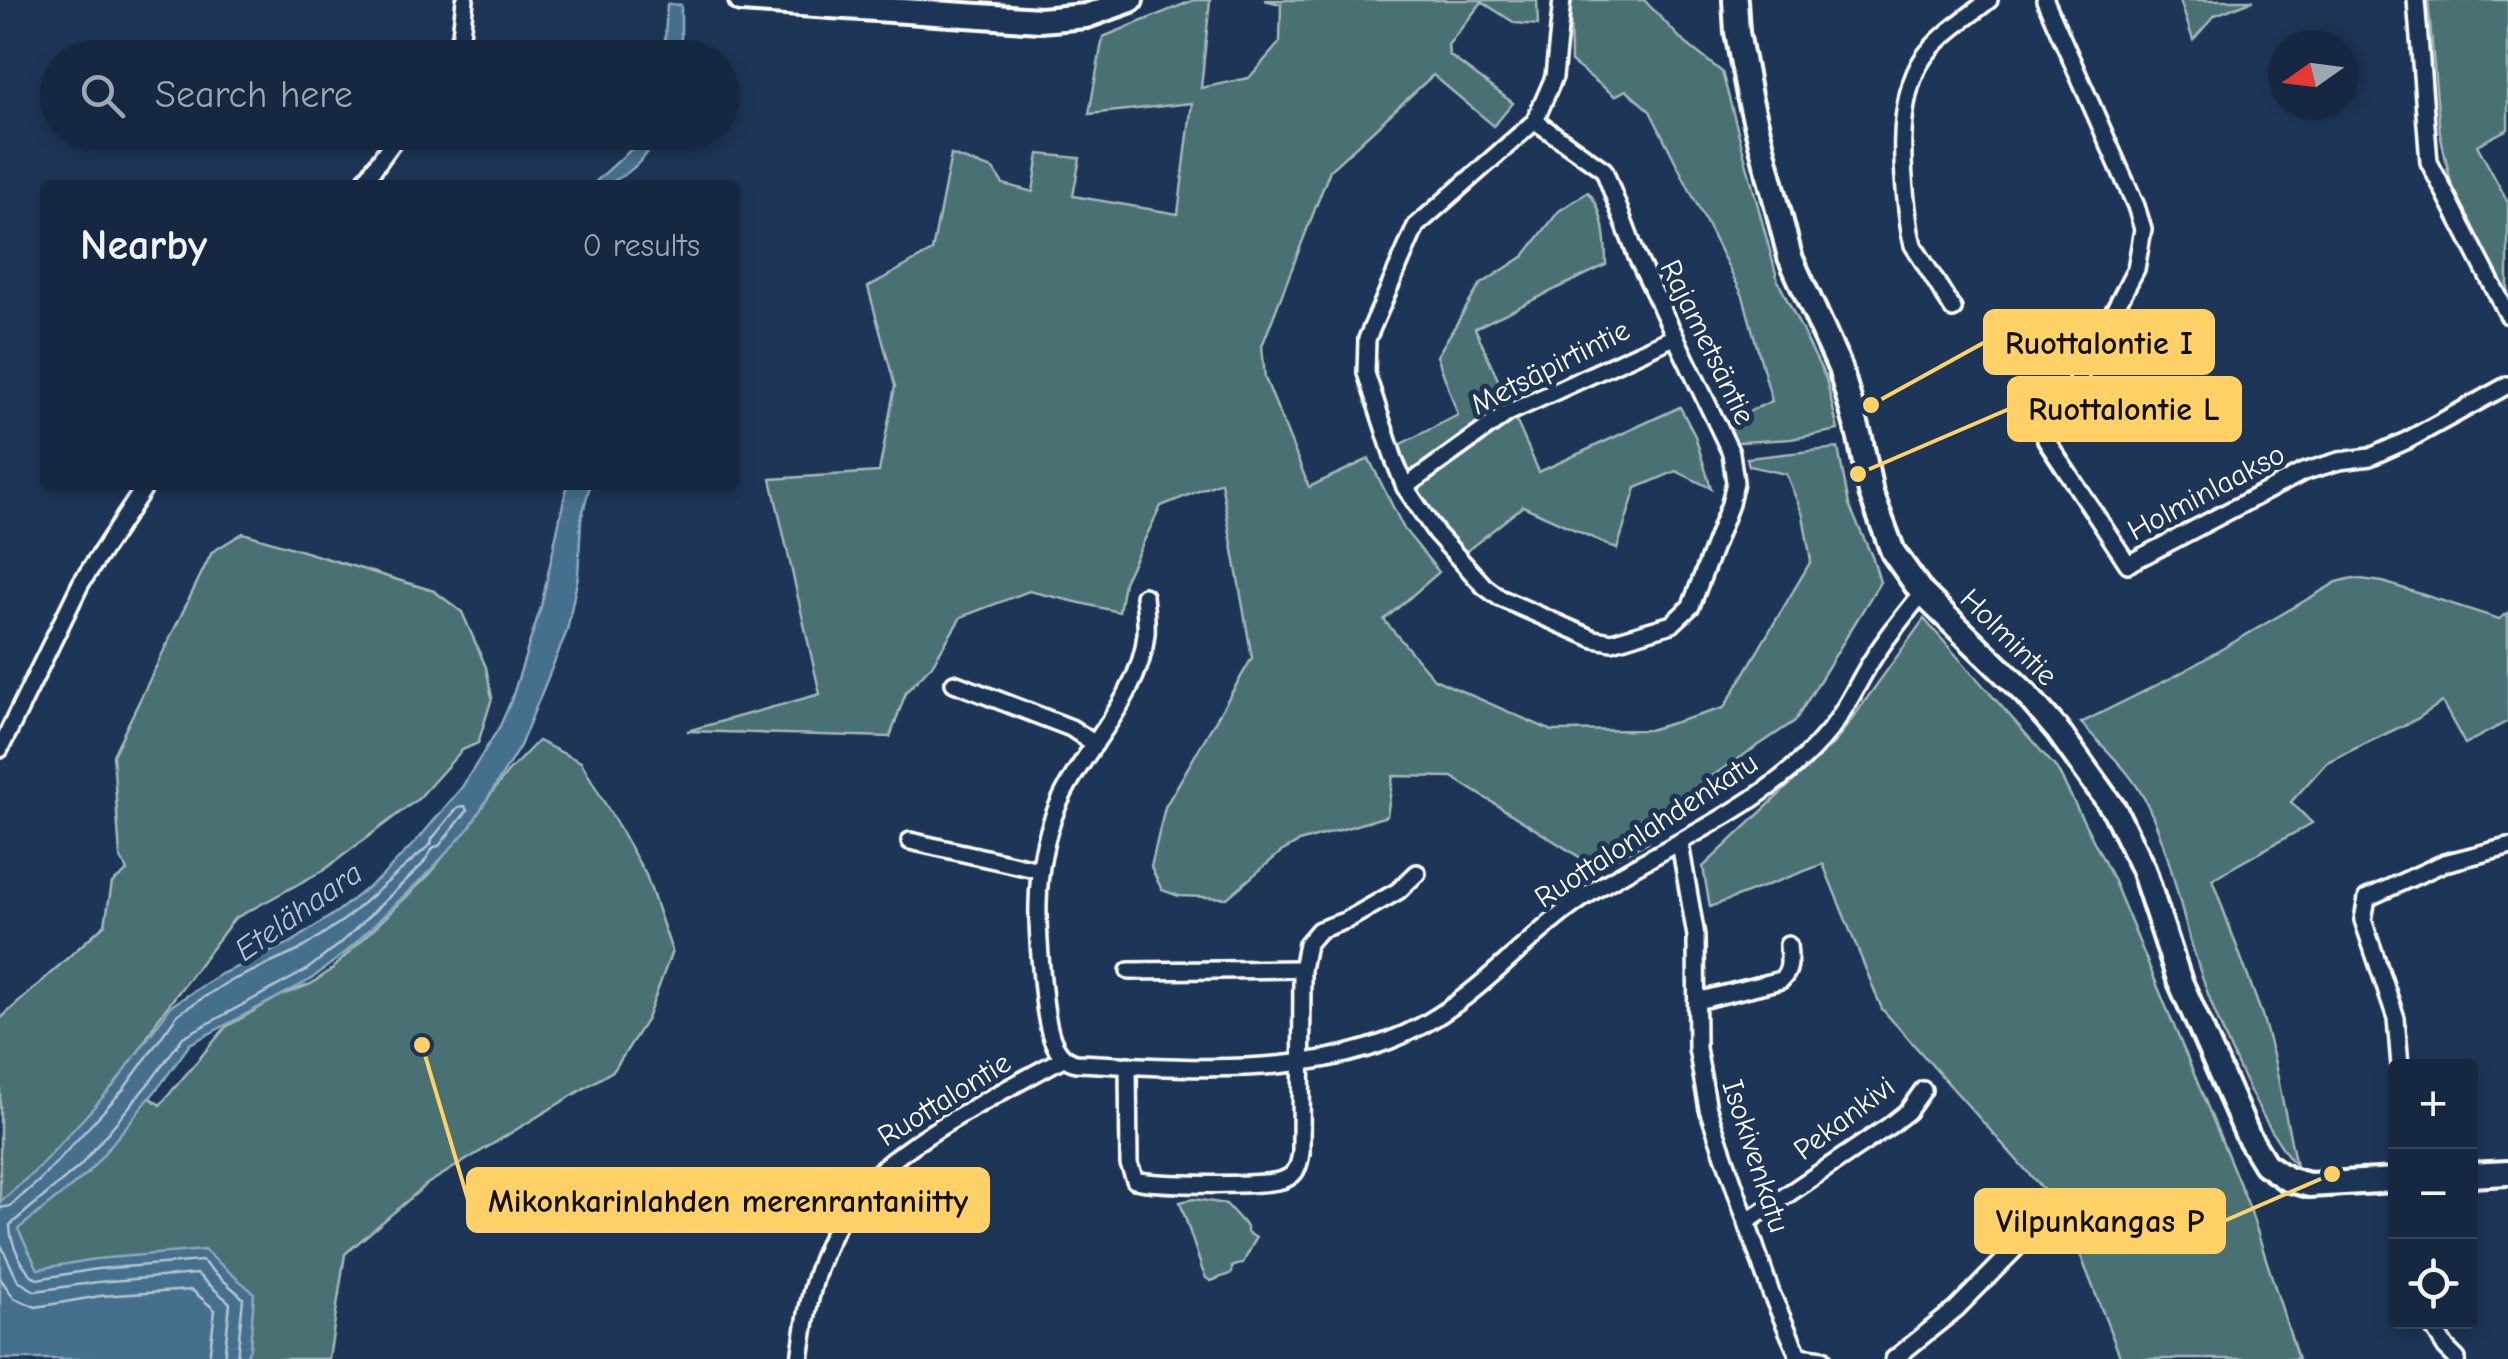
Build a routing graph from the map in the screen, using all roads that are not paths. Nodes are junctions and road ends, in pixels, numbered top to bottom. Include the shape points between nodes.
1 (465, 0) edge
2 (741, 0) edge
3 (1131, 0) edge
4 (1562, 0) edge
5 (1736, 0) edge
6 (1989, 0) edge
7 (2045, 0) edge
8 (2416, 0) edge
9 (459, 40) edge
10 (1535, 121) junction
11 (387, 150) edge
12 (366, 180) edge
13 (1953, 309) dead end
14 (2508, 315) edge
15 (1674, 336) junction
16 (2508, 384) edge
17 (1404, 487) junction
18 (143, 490) edge
19 (1922, 592) junction
20 (1144, 596) dead end
21 (954, 683) dead end
22 (1094, 744) junction
23 (0, 749) edge
24 (910, 841) dead end
25 (1680, 844) junction
26 (2508, 847) edge
27 (1040, 870) junction
28 (1417, 874) dead end
29 (1788, 945) dead end
30 (1302, 969) junction
31 (1129, 971) dead end
32 (1698, 1002) junction
33 (1063, 1058) junction
34 (2399, 1059) edge
35 (1300, 1063) junction
36 (1128, 1065) junction
37 (1923, 1090) dead end
38 (2508, 1173) edge
39 (2478, 1175) edge
40 (2388, 1180) edge
41 (1748, 1221) junction
42 (2038, 1235) dead end
43 (2434, 1329) edge
44 (1800, 1358) edge
45 (800, 1359) edge
46 (1823, 1359) edge
47 (1894, 1359) edge
48 (2457, 1359) edge

1 - 9 street
2 - 3 street via 1040,20 1086,16
4 - 10 street, Rajametsäntie via 1554,77
5 - 19 street, Holmintie via 1749,96 1790,257 1840,368 1893,552
6 - 13 street via 1921,61 1904,124 1910,232
7 - 16 street, Holminlaakso via 2143,230 2136,269 2046,440 2128,564 2303,472 2408,440
8 - 14 street via 2429,162
10 - 15 street, Rajametsäntie via 1604,170
10 - 17 street, Rajametsäntie via 1416,226 1368,339 1366,373
11 - 12 street
15 - 17 street, Metsäpirtintie via 1508,413
15 - 17 street, Rajametsäntie via 1731,453 1735,482 1691,606 1678,621 1602,641 1500,598 1463,565
18 - 23 street via 81,583
19 - 25 street, Ruottalonlahdenkatu via 1808,754
19 - 40 street, Holmintie via 2025,693 2115,811 2143,869 2185,994 2265,1164 2309,1184
20 - 22 street via 1141,660
21 - 22 street via 1071,728
22 - 27 street via 1057,807
24 - 27 street
25 - 32 street, Isokivenkatu via 1696,936
25 - 35 street, Ruottalonlahdenkatu via 1591,893 1422,1026 1376,1046
26 - 34 street via 2444,863 2367,898 2364,920 2396,1018
27 - 33 street via 1046,1014
28 - 30 street via 1398,891 1319,930 1307,944
29 - 32 street via 1790,964 1781,980
30 - 31 street
30 - 35 street
32 - 41 street, Isokivenkatu via 1697,1048 1708,1109
33 - 36 street, Ruottalonlahdenkatu
33 - 45 street, Ruottalontie via 933,1133 866,1184 820,1262
35 - 36 street, Ruottalonlahdenkatu
35 - 36 street via 1298,1166 1288,1178 1264,1182 1132,1177
37 - 41 street, Pekankivi via 1889,1126
38 - 39 street
41 - 44 street, Isokivenkatu
42 - 47 street
43 - 48 street
44 - 46 street

